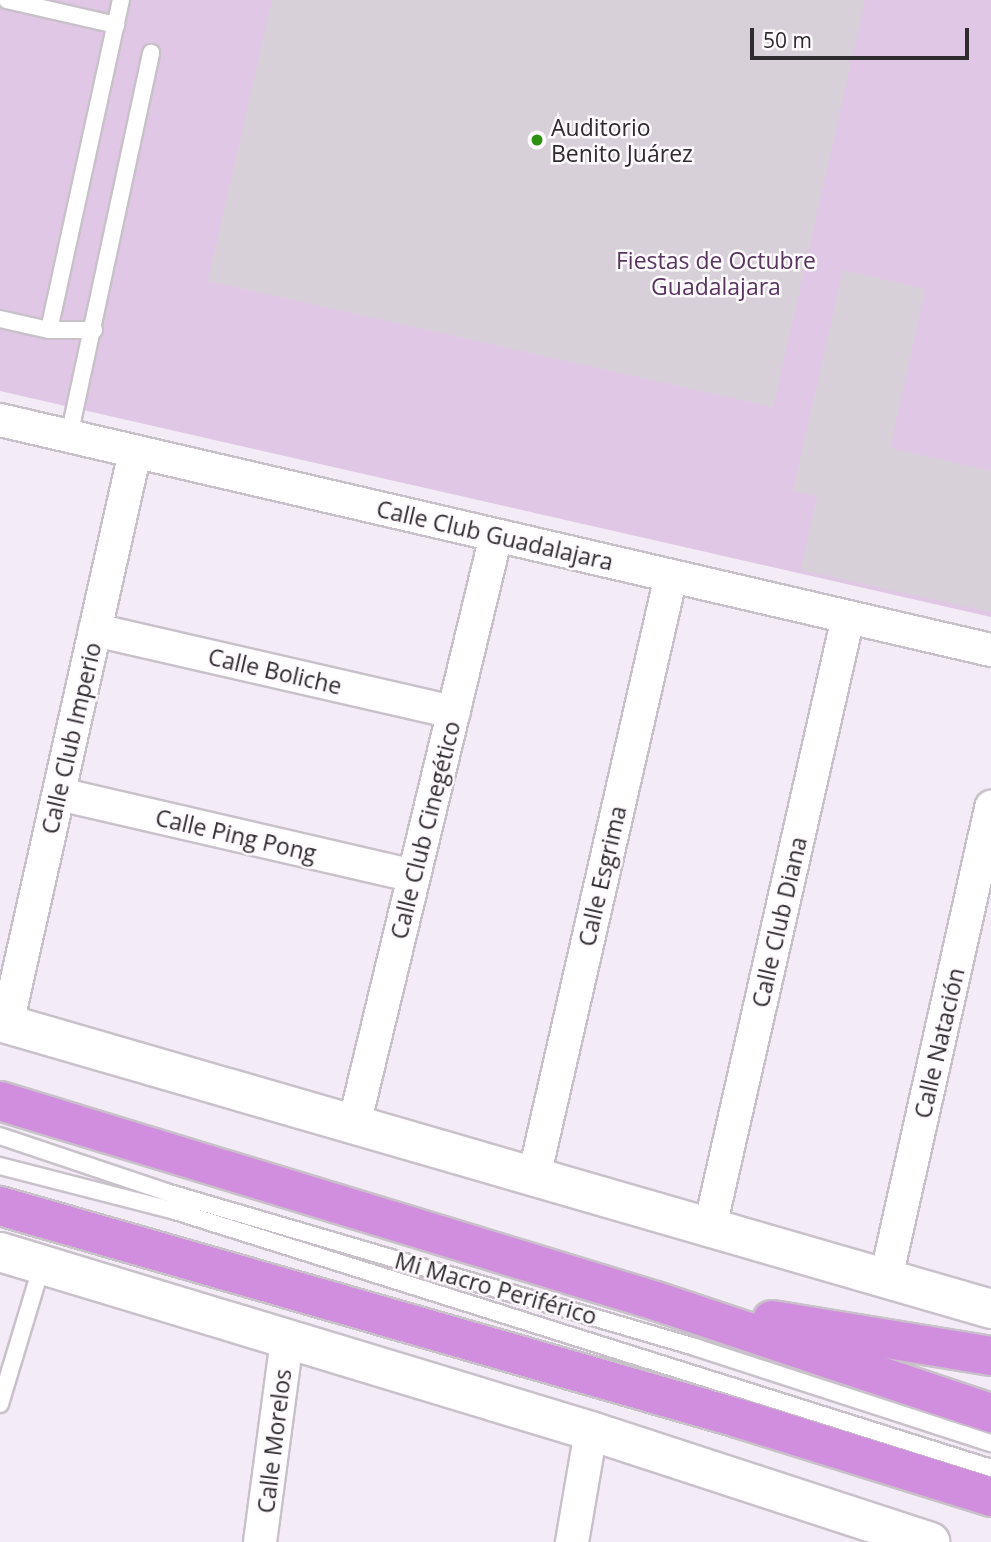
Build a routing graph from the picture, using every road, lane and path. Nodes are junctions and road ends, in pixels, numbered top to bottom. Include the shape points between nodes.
1 (8, 0) edge
2 (121, 0) edge
3 (116, 25) junction
4 (151, 53) dead end
5 (0, 319) edge
6 (48, 330) junction
7 (94, 330) junction
8 (0, 420) edge
9 (69, 436) junction
10 (135, 452) junction
11 (496, 536) junction
12 (671, 576) junction
13 (848, 617) junction
14 (95, 630) junction
15 (991, 650) edge
16 (454, 712) junction
17 (58, 794) junction
18 (991, 807) edge
19 (414, 876) junction
20 (3, 1023) edge
21 (0, 1101) edge
22 (354, 1125) junction
23 (0, 1136) edge
24 (0, 1166) edge
25 (534, 1177) junction
26 (0, 1206) edge
27 (710, 1227) junction
28 (0, 1252) edge
29 (43, 1265) junction
30 (886, 1278) junction
31 (656, 1301) junction
32 (991, 1308) edge
33 (287, 1340) junction
34 (991, 1356) edge
35 (0, 1404) edge
36 (991, 1412) edge
37 (738, 1418) junction
38 (591, 1431) junction
39 (991, 1443) edge
40 (991, 1468) edge
41 (991, 1497) edge
42 (991, 1525) edge
43 (260, 1542) edge
44 (572, 1542) edge
45 (930, 1542) edge

1 - 3 lane
2 - 3 lane
3 - 6 lane
4 - 7 lane
5 - 6 lane
6 - 7 lane
7 - 9 lane
8 - 9 street, Calle Club Guadalajara
9 - 10 street, Calle Club Guadalajara
10 - 11 street, Calle Club Guadalajara
10 - 14 street, Calle Club Imperio
11 - 12 street, Calle Club Guadalajara
11 - 16 street, Calle Club Cinegético
12 - 13 street, Calle Club Guadalajara
12 - 25 street, Calle Esgrima
13 - 15 street, Calle Club Guadalajara
13 - 27 street, Calle Club Diana
14 - 16 street, Calle Boliche
14 - 17 street, Calle Club Imperio
16 - 19 street, Calle Club Cinegético
17 - 19 street, Calle Ping Pong
17 - 20 street, Calle Club Imperio
18 - 30 street, Calle Natación
19 - 22 street, Calle Club Cinegético
20 - 22 street
21 - 31 highway
22 - 25 street
23 - 39 lane, Mi Macro Periférico via 166,1192 695,1347
24 - 40 lane, Mi Macro Periférico via 175,1211
25 - 27 street
26 - 37 highway
27 - 30 street
28 - 29 street
29 - 33 street
29 - 35 lane
30 - 32 street
31 - 34 highway
31 - 36 highway
33 - 38 street
33 - 43 street, Calle Morelos
37 - 41 highway
37 - 42 highway
38 - 44 street
38 - 45 street

